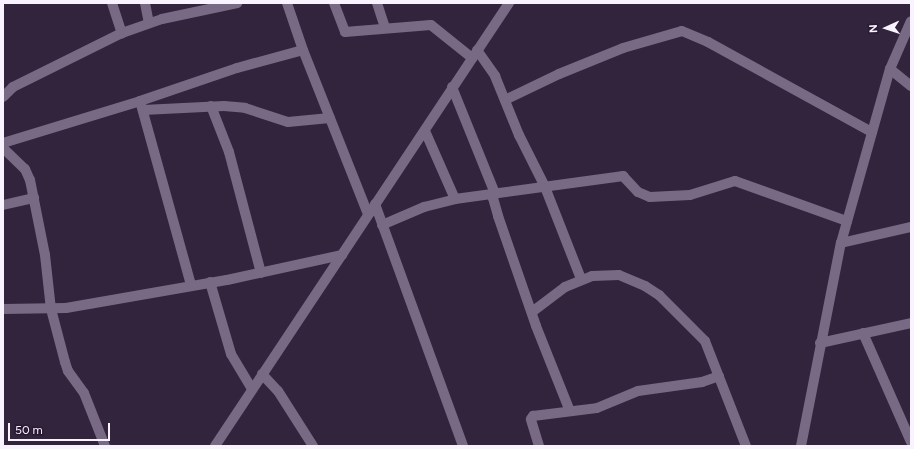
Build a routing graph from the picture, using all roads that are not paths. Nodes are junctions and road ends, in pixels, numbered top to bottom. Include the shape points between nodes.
1 (112, 3) edge
2 (145, 3) edge
3 (237, 3) edge
4 (287, 3) edge
5 (334, 3) edge
6 (377, 3) edge
7 (509, 3) edge
8 (911, 21) edge
9 (149, 23) junction
10 (385, 28) junction
11 (122, 34) junction
12 (303, 50) junction
13 (475, 54) junction
14 (890, 69) junction
15 (911, 86) edge
16 (452, 88) junction
17 (3, 96) edge
18 (505, 100) junction
19 (142, 106) junction
20 (211, 106) junction
21 (330, 118) junction
22 (425, 131) junction
23 (872, 132) junction
24 (3, 143) edge
25 (3, 148) edge
26 (545, 187) junction
27 (494, 191) junction
28 (34, 198) junction
29 (455, 198) junction
30 (375, 204) junction
31 (3, 206) edge
32 (368, 214) junction
33 (847, 221) junction
34 (382, 225) junction
35 (911, 227) edge
36 (841, 242) junction
37 (342, 255) junction
38 (262, 273) junction
39 (580, 279) junction
40 (210, 282) junction
41 (191, 285) junction
42 (3, 309) edge
43 (52, 309) junction
44 (532, 312) junction
45 (911, 323) edge
46 (863, 334) junction
47 (820, 343) junction
48 (262, 374) junction
49 (719, 376) junction
50 (252, 389) junction
51 (569, 409) junction
52 (911, 442) edge
53 (219, 443) edge
54 (105, 446) edge
55 (313, 446) edge
56 (463, 446) edge
57 (539, 446) edge
58 (746, 446) edge
59 (801, 446) edge

1 - 11 street
2 - 9 street
3 - 9 street
4 - 12 street
5 - 10 street via 345,32
6 - 10 street
7 - 13 street
8 - 14 street
9 - 11 street
10 - 13 street via 431,25
11 - 17 street via 13,87
12 - 19 street via 236,68
12 - 21 street
13 - 16 street
13 - 18 street via 493,72
14 - 15 street
14 - 23 street
16 - 22 street
16 - 27 street
18 - 23 street via 559,74 623,48 682,31 724,50
18 - 26 street
19 - 20 street
19 - 24 street
19 - 41 street
20 - 21 street via 245,108 288,122
20 - 38 street via 229,152
21 - 32 street
22 - 29 street
22 - 30 street
23 - 33 street
25 - 28 street via 25,169
26 - 27 street
26 - 33 street via 623,176 638,192 650,197 690,195 735,181
26 - 39 street
27 - 29 street
27 - 44 street via 493,198
28 - 31 street
28 - 43 street
29 - 34 street via 424,207
30 - 32 street
30 - 34 street
32 - 37 street
33 - 36 street
34 - 56 street
35 - 36 street
36 - 47 street
37 - 38 street
37 - 48 street
38 - 40 street
39 - 44 street
39 - 49 street via 619,275 659,295 705,341
40 - 41 street
40 - 50 street via 231,354
41 - 43 street via 123,299
42 - 43 street
43 - 54 street via 68,371 84,393
44 - 51 street
45 - 46 street
46 - 47 street
46 - 52 street
47 - 59 street
48 - 50 street
48 - 55 street via 278,391
49 - 51 street via 702,382 638,391 597,408
49 - 58 street
50 - 53 street
51 - 57 street via 532,417

